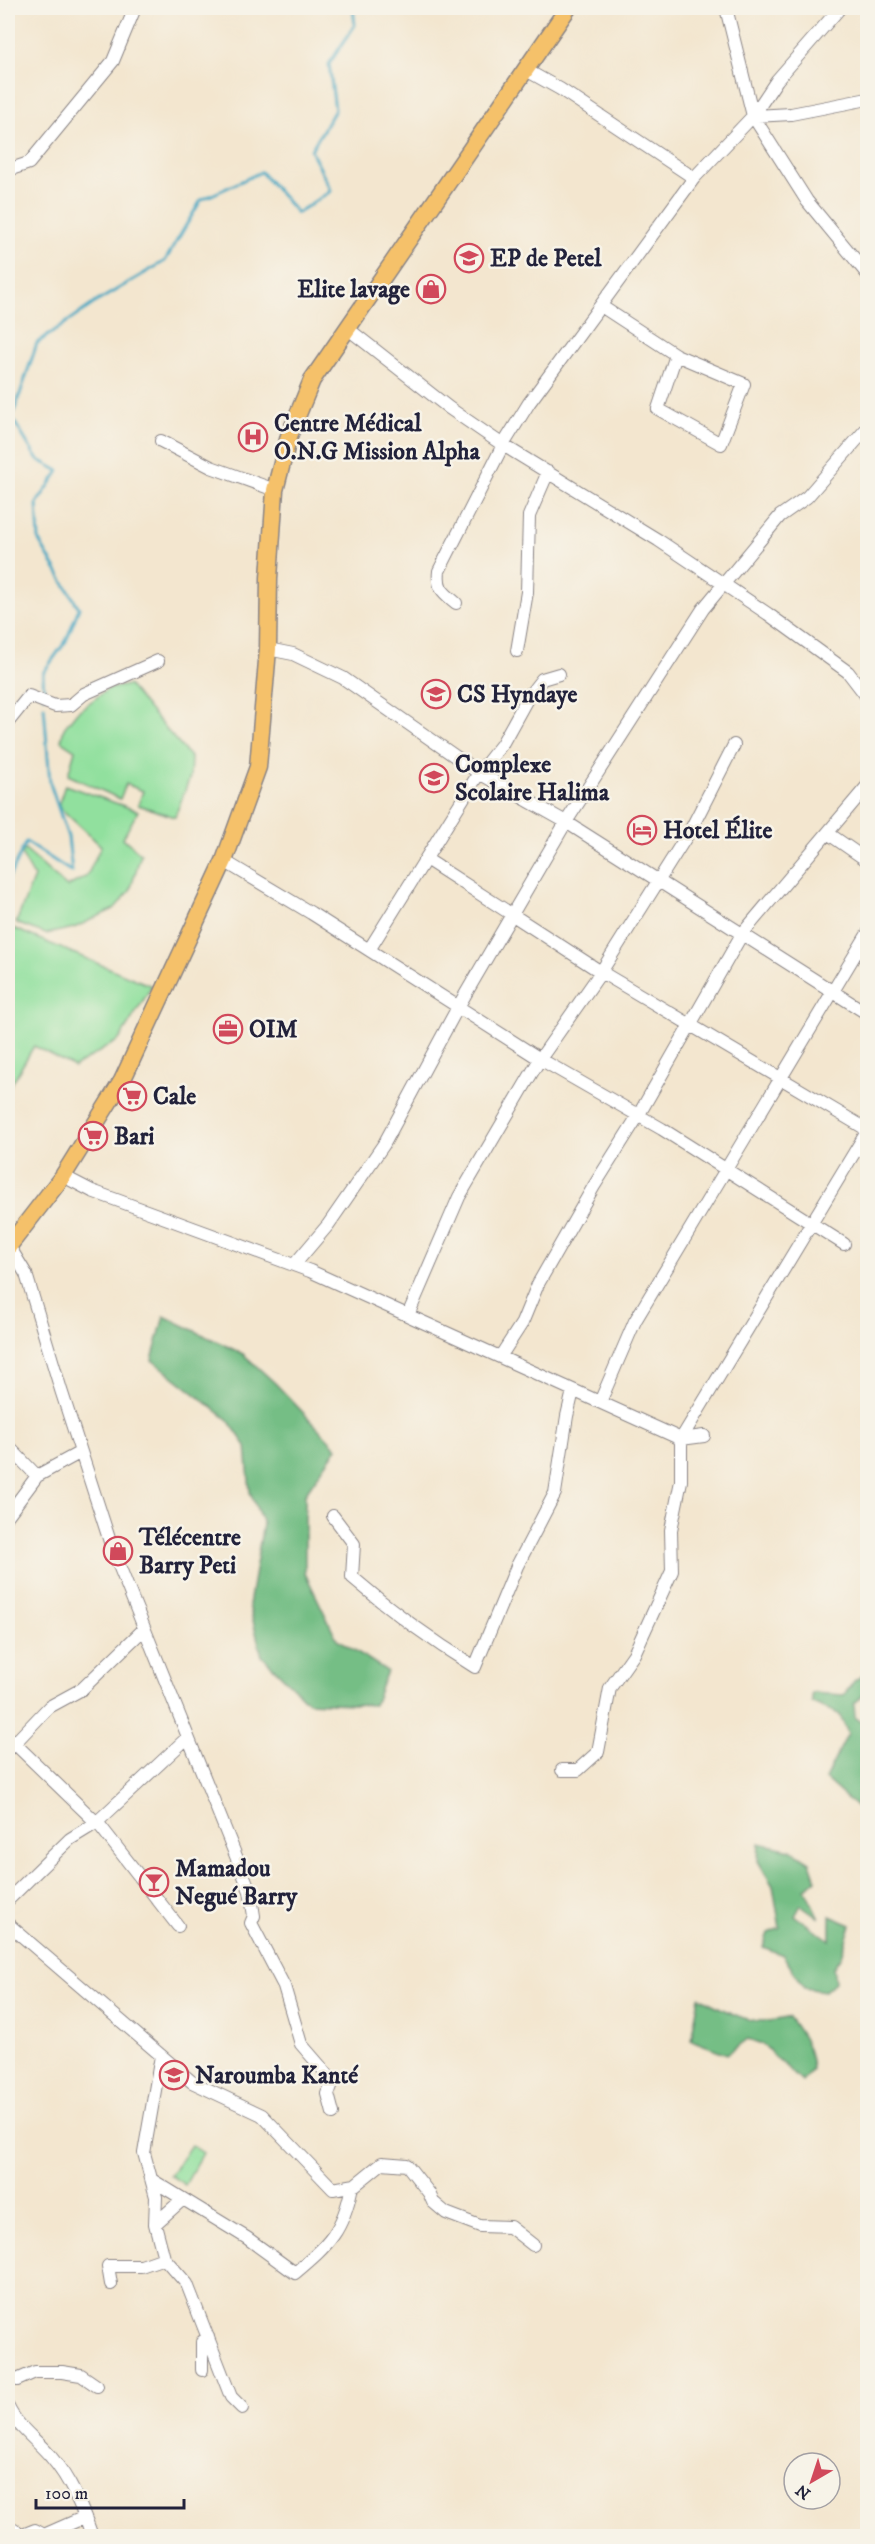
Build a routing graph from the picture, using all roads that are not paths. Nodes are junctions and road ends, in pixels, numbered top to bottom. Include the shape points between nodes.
1 (135, 8) edge
2 (568, 8) edge
3 (726, 8) edge
4 (840, 8) edge
5 (526, 70) junction
6 (867, 99) edge
7 (753, 116) junction
8 (8, 170) edge
9 (694, 178) junction
10 (867, 275) edge
11 (601, 306) junction
12 (347, 327) junction
13 (676, 356) junction
14 (867, 427) edge
15 (161, 441) dead end
16 (503, 445) junction
17 (548, 472) junction
18 (275, 490) junction
19 (723, 584) junction
20 (456, 603) dead end
21 (268, 649) junction
22 (517, 651) dead end
23 (158, 661) dead end
24 (559, 674) dead end
25 (867, 698) edge
26 (8, 722) edge
27 (734, 745) dead end
28 (479, 773) junction
29 (867, 785) edge
30 (566, 822) junction
31 (829, 834) junction
32 (426, 859) junction
33 (224, 861) junction
34 (867, 861) edge
35 (658, 882) junction
36 (513, 914) junction
37 (867, 933) edge
38 (742, 934) junction
39 (369, 950) junction
40 (602, 972) junction
41 (832, 993) junction
42 (458, 1007) junction
43 (867, 1014) edge
44 (690, 1025) junction
45 (540, 1059) junction
46 (780, 1077) junction
47 (638, 1116) junction
48 (867, 1130) edge
49 (724, 1169) junction
50 (63, 1176) junction
51 (813, 1224) junction
52 (844, 1244) dead end
53 (8, 1246) edge
54 (294, 1265) junction
55 (408, 1315) junction
56 (500, 1357) junction
57 (573, 1391) junction
58 (600, 1402) junction
59 (704, 1436) dead end
60 (681, 1439) junction
61 (8, 1446) edge
62 (81, 1452) junction
63 (37, 1476) junction
64 (8, 1515) edge
65 (333, 1516) dead end
66 (144, 1629) junction
67 (187, 1738) junction
68 (10, 1744) edge
69 (562, 1770) dead end
70 (96, 1823) junction
71 (8, 1900) edge
72 (8, 1924) edge
73 (177, 1926) dead end
74 (161, 2056) junction
75 (333, 2113) dead end
76 (152, 2180) junction
77 (352, 2186) junction
78 (333, 2189) junction
79 (183, 2199) junction
80 (347, 2212) junction
81 (155, 2224) junction
82 (533, 2245) dead end
83 (164, 2258) junction
84 (111, 2284) dead end
85 (208, 2337) junction
86 (202, 2370) dead end
87 (8, 2378) edge
88 (97, 2386) dead end
89 (8, 2407) edge
90 (242, 2408) dead end
91 (85, 2517) junction
92 (14, 2529) dead end
93 (92, 2536) edge

1 - 8 street via 113,61 29,163
2 - 5 highway
3 - 7 street
4 - 7 street via 777,80
5 - 9 street
5 - 12 highway
6 - 7 street via 791,114
7 - 9 street
7 - 10 street via 807,201
9 - 11 street
11 - 13 street
11 - 16 street
12 - 16 street via 449,408
12 - 18 highway via 312,380 289,436
13 - 13 street via 744,384 721,444 658,409
14 - 19 street via 807,497 780,516
15 - 18 street via 211,467
16 - 17 street
16 - 20 street via 439,571 438,583
17 - 19 street
17 - 22 street via 529,516 527,592
18 - 21 highway
19 - 25 street via 848,672
19 - 30 street via 675,650
21 - 28 street via 293,654 343,678
21 - 33 highway via 258,767
23 - 26 street via 84,694 71,705 55,706 33,696 23,700
24 - 28 street via 536,685 502,744
27 - 35 street via 692,829
28 - 30 street
28 - 32 street
29 - 31 street
30 - 35 street
30 - 36 street
31 - 34 street
31 - 38 street
32 - 36 street
32 - 39 street
33 - 39 street
33 - 50 highway via 122,1081
35 - 38 street
35 - 40 street
36 - 40 street
36 - 42 street
37 - 41 street
38 - 41 street
38 - 44 street
39 - 42 street
40 - 44 street
40 - 45 street
41 - 43 street
41 - 46 street
42 - 45 street
42 - 54 street via 384,1144 328,1225
44 - 46 street
44 - 47 street
45 - 47 street
45 - 55 street via 459,1197
46 - 48 street
46 - 49 street
47 - 49 street
47 - 56 street via 588,1196
48 - 51 street
49 - 51 street
49 - 58 street via 635,1321
50 - 53 highway
50 - 54 street via 92,1191
51 - 52 street
51 - 60 street
53 - 62 street via 26,1274
54 - 55 street
55 - 56 street
56 - 57 street
57 - 58 street
57 - 65 street via 555,1493 475,1666 380,1602 352,1577 354,1544
58 - 60 street
59 - 60 street
60 - 69 street via 681,1481 671,1530 672,1570 634,1654 610,1689 598,1752 578,1770
61 - 63 street
62 - 63 street
62 - 66 street
63 - 64 street
66 - 67 street
66 - 68 street via 82,1689 49,1707
67 - 70 street
67 - 75 street via 250,1891 254,1916 251,1923 284,1986 301,2044 333,2081 328,2094
68 - 70 street
70 - 71 street via 70,1839
70 - 73 street
72 - 74 street
74 - 76 street via 144,2153
74 - 78 street via 192,2082 262,2115
76 - 79 street
76 - 81 street
77 - 78 street
77 - 80 street
77 - 82 street via 382,2163 407,2165 433,2202 446,2213 480,2226 510,2227
78 - 80 street
79 - 80 street via 295,2273 328,2245
79 - 81 street
81 - 83 street
83 - 84 street via 141,2266 108,2266
83 - 85 street via 187,2284
85 - 86 street via 202,2342
85 - 90 street via 231,2397
87 - 88 street via 62,2372 81,2374
89 - 91 street via 12,2417 52,2458 79,2500
91 - 92 street via 44,2535 35,2530 20,2536
91 - 93 street

